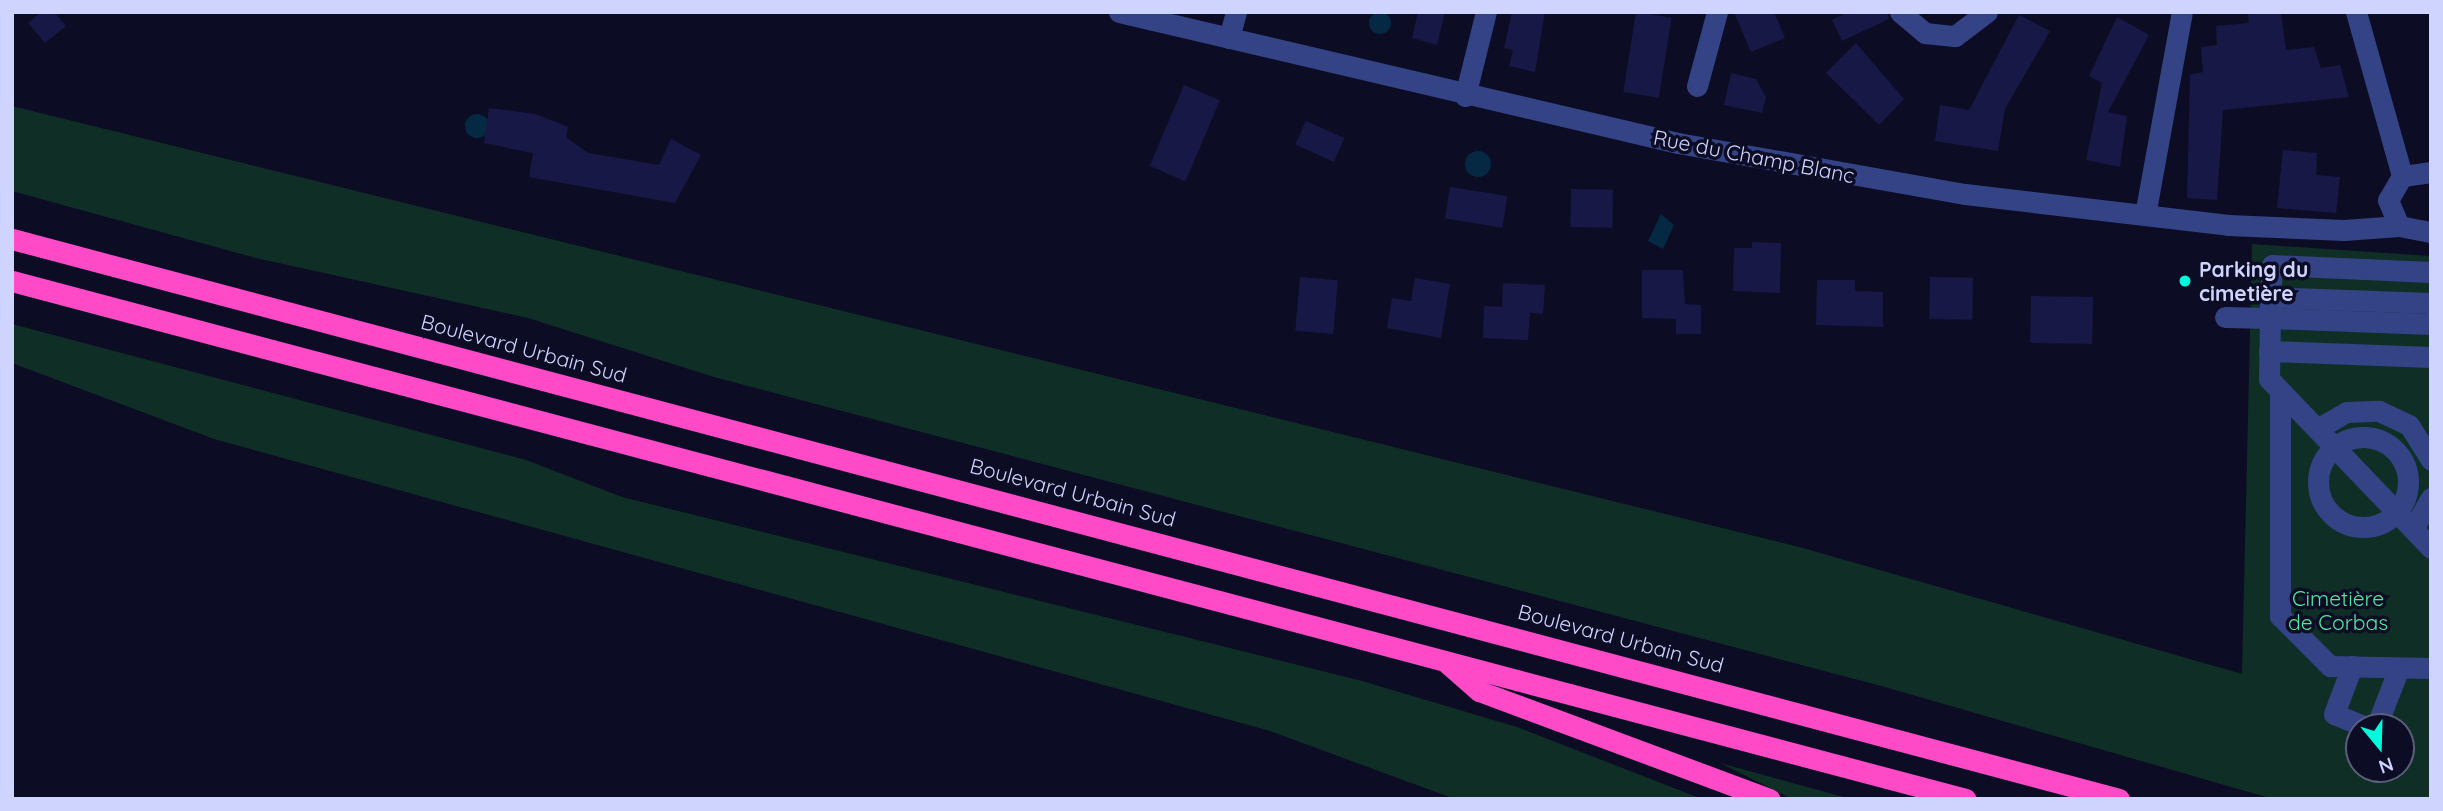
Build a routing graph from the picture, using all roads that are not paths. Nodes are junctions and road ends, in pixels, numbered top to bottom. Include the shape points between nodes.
1 (1119, 12) edge
2 (1236, 12) edge
3 (1486, 12) edge
4 (1717, 12) edge
5 (1900, 12) edge
6 (1987, 12) edge
7 (2182, 12) edge
8 (2356, 12) edge
9 (1229, 38) junction
10 (1697, 86) dead end
11 (1465, 96) junction
12 (2431, 172) edge
13 (2402, 176) junction
14 (2145, 215) junction
15 (2399, 226) junction
16 (2431, 232) edge
17 (12, 239) edge
18 (2431, 272) edge
19 (12, 281) edge
20 (2270, 297) junction
21 (2431, 303) edge
22 (2225, 317) dead end
23 (2270, 318) junction
24 (2431, 324) edge
25 (2269, 351) junction
26 (2431, 357) edge
27 (2280, 391) junction
28 (2317, 429) junction
29 (2335, 448) junction
30 (2431, 460) edge
31 (2431, 498) edge
32 (2396, 511) junction
33 (2413, 529) junction
34 (2431, 548) edge
35 (1440, 658) junction
36 (2352, 666) junction
37 (2399, 667) junction
38 (2431, 668) edge
39 (2381, 713) edge
40 (2345, 718) edge
41 (1770, 799) edge
42 (1966, 799) edge
43 (2119, 799) edge

1 - 9 street, Rue du Champ Blanc
2 - 9 street
3 - 11 street
4 - 10 street
5 - 6 street via 1925,33 1955,36
7 - 14 street
8 - 13 street
9 - 11 street, Rue du Champ Blanc
11 - 14 street, Rue du Champ Blanc via 1965,194
12 - 13 street
13 - 15 street via 2388,200
14 - 15 street, Rue du Champ Blanc via 2344,230
15 - 16 street, Rue du Champ Blanc
17 - 43 highway, Boulevard Urbain Sud
18 - 20 street via 2272,265
19 - 35 highway
20 - 21 street
20 - 23 street
22 - 23 street
23 - 24 street
23 - 25 street
25 - 26 street
25 - 27 street via 2269,379
27 - 28 street
27 - 36 street via 2280,615 2330,666
28 - 29 street
28 - 30 street via 2346,412 2379,411 2409,425
29 - 32 street
29 - 32 street via 2360,436 2396,450 2407,474
29 - 32 street via 2318,477 2321,499 2334,517 2366,527
31 - 33 street
32 - 33 street
33 - 34 street
35 - 41 highway via 1479,691
35 - 42 highway
36 - 37 street
36 - 40 street via 2334,714
37 - 38 street
37 - 39 street

